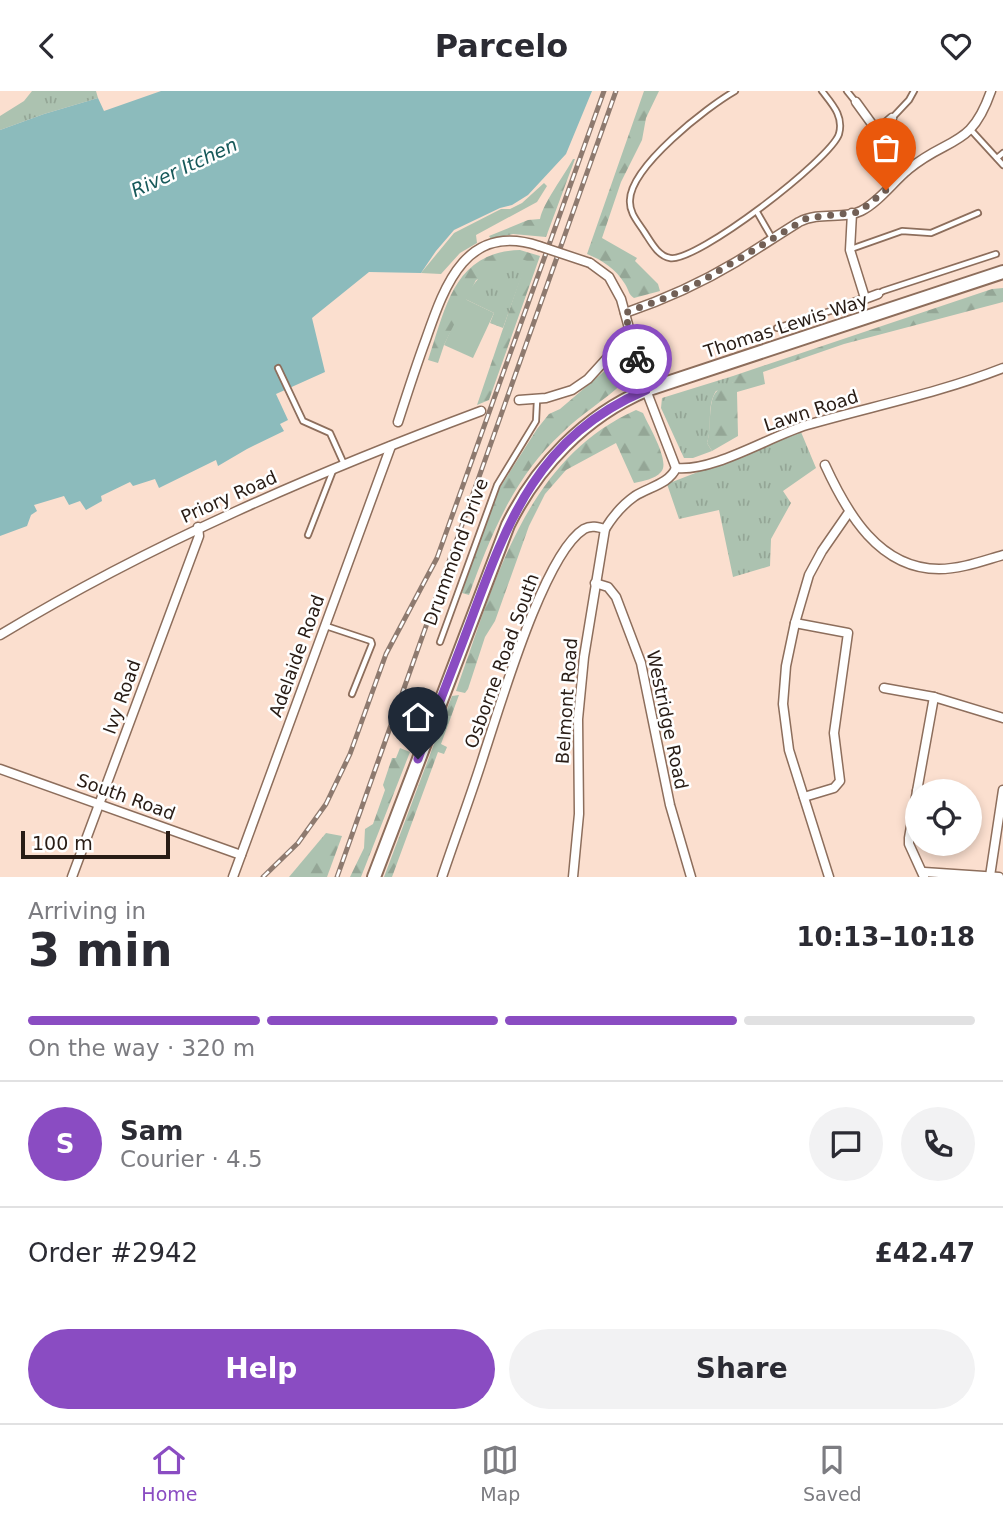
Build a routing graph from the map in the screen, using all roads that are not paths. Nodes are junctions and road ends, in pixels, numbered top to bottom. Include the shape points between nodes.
1 (735, 91) edge
2 (822, 91) edge
3 (847, 91) edge
4 (914, 91) edge
5 (991, 91) edge
6 (856, 102) joint
7 (892, 118) joint
8 (971, 130) junction
9 (878, 131) junction
10 (1003, 153) edge
11 (997, 157) junction
12 (1003, 165) edge
13 (906, 171) junction
14 (757, 212) junction
15 (852, 213) junction
16 (978, 213) dead end
17 (772, 239) junction
18 (850, 250) junction
19 (996, 254) dead end
20 (1003, 272) edge
21 (878, 294) joint
22 (865, 298) junction
23 (846, 306) joint
24 (625, 313) junction
25 (777, 328) dead end
26 (634, 349) junction
27 (278, 368) dead end
28 (1003, 368) edge
29 (646, 390) junction
30 (519, 400) dead end
31 (537, 400) junction
32 (481, 411) dead end
33 (398, 422) dead end
34 (391, 446) junction
35 (344, 464) junction
36 (825, 465) dead end
37 (335, 468) junction
38 (676, 468) junction
39 (849, 512) junction
40 (198, 527) junction
41 (605, 529) junction
42 (308, 535) dead end
43 (1003, 555) edge
44 (595, 583) junction
45 (794, 623) junction
46 (326, 626) junction
47 (0, 635) edge
48 (440, 642) dead end
49 (884, 688) dead end
50 (352, 694) dead end
51 (934, 697) junction
52 (1003, 718) edge
53 (0, 769) edge
54 (919, 779) edge
55 (1003, 790) edge
56 (804, 797) junction
57 (99, 804) junction
58 (241, 855) junction
59 (914, 856) edge
60 (924, 875) edge
61 (995, 876) edge
62 (72, 877) edge
63 (233, 877) edge
64 (374, 877) edge
65 (442, 877) edge
66 (573, 877) edge
67 (691, 877) edge
68 (829, 877) edge

1 - 14 lane via 695,117 644,170 629,198 631,211 656,249 670,258 681,258
2 - 14 lane via 838,114 837,138
3 - 6 lane
4 - 7 lane
5 - 8 street
6 - 9 street
7 - 9 street
8 - 11 lane
8 - 13 street
9 - 13 street
10 - 11 lane
11 - 12 lane
13 - 15 street via 865,208
14 - 17 lane
15 - 17 street via 807,218
15 - 18 street
16 - 18 lane via 931,233 902,231
17 - 24 street via 693,286
18 - 22 street
19 - 21 lane
20 - 29 main road, Thomas Lewis Way
21 - 22 street
22 - 23 street
23 - 25 lane
24 - 26 street
24 - 33 street, bridge via 609,277 590,263 513,240 482,247 455,270 439,299
26 - 29 street
26 - 31 street via 608,356 572,390
27 - 35 lane via 303,421 330,433
28 - 38 street, Lawn Road via 805,426 690,469
29 - 38 street
29 - 64 main road, Thomas Lewis Way via 612,407 566,443 516,508
30 - 31 street
31 - 48 lane, Drummond Drive via 536,421 497,485
32 - 34 street, Priory Road
34 - 35 street, Priory Road
34 - 46 street, Adelaide Road
35 - 37 street, Priory Road
36 - 39 street
37 - 40 street, Priory Road
37 - 42 lane
38 - 41 street, Lawn Road via 666,481 620,508
39 - 43 street via 881,550 915,566 964,566
39 - 45 street via 808,575
40 - 47 street, Priory Road
40 - 57 street, Ivy Road via 199,535
41 - 44 street, Belmont Road
41 - 65 street, Osborne Road South via 583,530 553,569 499,706
44 - 66 street, Belmont Road via 578,719 579,814
44 - 67 street, Westridge Road via 608,587 616,597 641,663 670,805
45 - 56 street via 783,704 789,750
45 - 56 street via 848,633 834,733 840,781
46 - 50 lane via 372,644
46 - 58 street, Adelaide Road
49 - 51 street
51 - 52 street
51 - 54 street
53 - 57 street, South Road
55 - 61 street
56 - 68 street
57 - 58 street, South Road
57 - 62 street, Ivy Road
58 - 63 street, Adelaide Road
59 - 60 street
60 - 61 street

